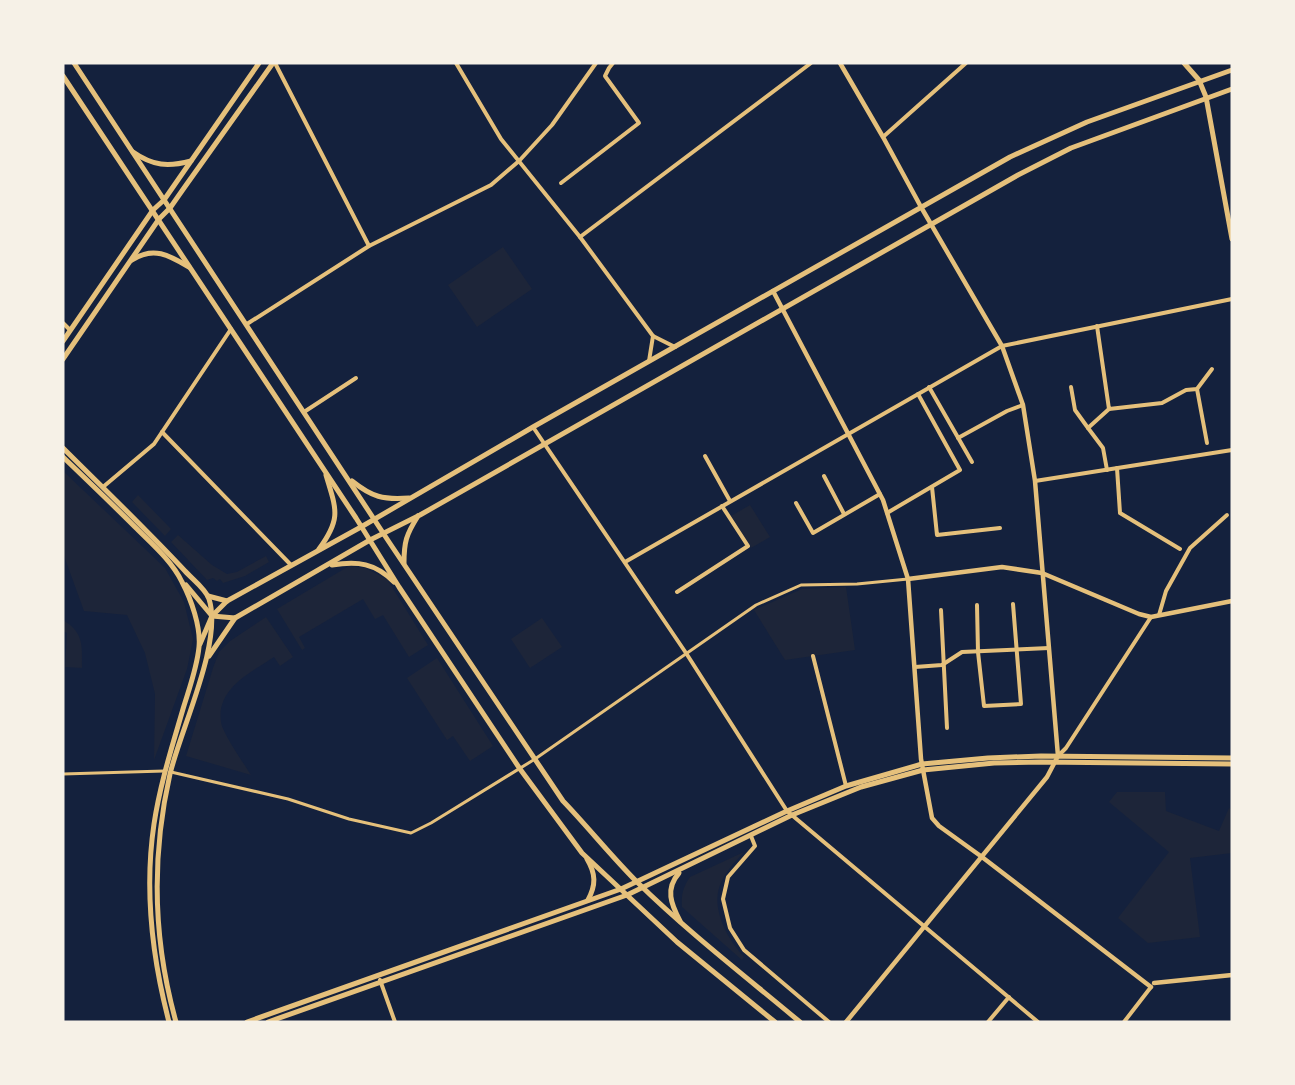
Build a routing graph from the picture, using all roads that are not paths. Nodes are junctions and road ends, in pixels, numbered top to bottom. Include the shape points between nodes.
1 (74, 63) edge
2 (82, 63) edge
3 (259, 63) edge
4 (274, 63) edge
5 (456, 63) edge
6 (596, 63) edge
7 (613, 63) edge
8 (840, 63) edge
9 (966, 63) edge
10 (1184, 63) edge
11 (807, 64) edge
12 (79, 70) junction
13 (1232, 70) edge
14 (63, 76) edge
15 (1199, 80) junction
16 (1232, 89) edge
17 (1206, 97) junction
18 (883, 137) junction
19 (132, 151) junction
20 (519, 160) junction
21 (191, 161) junction
22 (561, 183) dead end
23 (164, 200) junction
24 (921, 207) junction
25 (170, 208) junction
26 (153, 210) junction
27 (159, 219) junction
28 (1231, 222) edge
29 (930, 224) junction
30 (580, 237) junction
31 (1232, 239) edge
32 (369, 246) junction
33 (128, 262) junction
34 (191, 268) junction
35 (773, 291) junction
36 (1232, 299) edge
37 (781, 308) junction
38 (63, 324) edge
39 (247, 324) junction
40 (1097, 326) junction
41 (231, 328) junction
42 (70, 330) junction
43 (653, 336) junction
44 (63, 341) edge
45 (1002, 346) junction
46 (675, 347) junction
47 (63, 359) edge
48 (649, 362) junction
49 (1212, 369) dead end
50 (356, 378) dead end
51 (929, 387) junction
52 (1071, 387) dead end
53 (1197, 389) junction
54 (918, 394) junction
55 (1023, 405) junction
56 (1109, 409) junction
57 (304, 412) junction
58 (533, 427) junction
59 (1088, 428) junction
60 (162, 432) junction
61 (848, 434) junction
62 (958, 438) junction
63 (544, 443) junction
64 (1207, 443) dead end
65 (63, 448) edge
66 (1232, 450) edge
67 (705, 456) dead end
68 (63, 457) edge
69 (972, 462) dead end
70 (1117, 468) junction
71 (1107, 470) junction
72 (326, 475) junction
73 (824, 476) dead end
74 (348, 477) junction
75 (1035, 481) junction
76 (932, 487) junction
77 (102, 488) junction
78 (880, 494) junction
79 (411, 498) junction
80 (730, 501) junction
81 (796, 503) dead end
82 (722, 506) junction
83 (887, 513) junction
84 (844, 514) junction
85 (420, 515) junction
86 (1227, 515) dead end
87 (374, 520) junction
88 (362, 527) junction
89 (1000, 528) dead end
90 (382, 533) junction
91 (370, 540) junction
92 (1180, 549) dead end
93 (319, 550) junction
94 (625, 561) junction
95 (291, 565) junction
96 (404, 565) junction
97 (327, 566) junction
98 (1041, 573) junction
99 (181, 579) junction
100 (908, 579) junction
101 (399, 587) junction
102 (677, 592) dead end
103 (208, 596) junction
104 (227, 601) junction
105 (1232, 601) edge
106 (1012, 604) dead end
107 (977, 605) dead end
108 (941, 610) dead end
109 (1159, 615) junction
110 (212, 616) junction
111 (1150, 617) junction
112 (235, 618) junction
113 (200, 645) junction
114 (1048, 648) junction
115 (1017, 650) junction
116 (978, 652) junction
117 (686, 653) junction
118 (813, 656) dead end
119 (204, 665) junction
120 (942, 665) junction
121 (915, 667) junction
122 (947, 728) dead end
123 (1232, 758) edge
124 (535, 759) junction
125 (1057, 759) junction
126 (1232, 764) edge
127 (922, 767) junction
128 (520, 769) junction
129 (167, 772) junction
130 (63, 774) edge
131 (846, 786) junction
132 (790, 813) junction
133 (751, 836) junction
134 (582, 853) junction
135 (982, 857) junction
136 (682, 869) junction
137 (638, 883) junction
138 (644, 888) junction
139 (621, 889) junction
140 (627, 895) junction
141 (588, 900) junction
142 (680, 921) junction
143 (926, 927) junction
144 (1232, 975) edge
145 (379, 979) junction
146 (1152, 985) junction
147 (1009, 997) junction
148 (170, 1022) edge
149 (176, 1022) edge
150 (247, 1022) edge
151 (269, 1022) edge
152 (395, 1022) edge
153 (774, 1022) edge
154 (800, 1022) edge
155 (829, 1022) edge
156 (846, 1022) edge
157 (988, 1022) edge
158 (1038, 1022) edge
159 (1124, 1022) edge

1 - 12 main road
2 - 12 street
3 - 21 main road
4 - 25 main road
4 - 32 street
5 - 20 street via 501,139
6 - 20 street via 552,125
7 - 22 street via 605,76 639,123
8 - 18 street
9 - 18 street
10 - 15 main road
11 - 30 street
12 - 19 main road
13 - 15 main road
14 - 26 main road
15 - 17 main road
15 - 24 main road via 1062,133
16 - 17 main road
17 - 28 main road
17 - 29 main road via 1071,148
18 - 24 street
19 - 21 main road via 161,165
19 - 23 main road
20 - 30 street
20 - 32 street via 491,185
21 - 23 main road
23 - 25 main road
23 - 26 main road
24 - 29 street
24 - 35 main road
25 - 27 main road
25 - 39 main road
26 - 27 main road
26 - 42 main road
27 - 33 main road
27 - 34 main road
28 - 31 main road
29 - 37 main road
29 - 45 street
30 - 43 street
32 - 39 street
33 - 34 main road via 156,252
33 - 47 main road
34 - 41 main road
35 - 37 street
35 - 46 main road
36 - 40 street
37 - 61 street
37 - 63 main road
38 - 42 street
39 - 57 main road
40 - 45 street
40 - 56 street
41 - 60 street
41 - 72 main road
42 - 44 main road
43 - 46 street
43 - 48 street
45 - 51 street
45 - 55 street
46 - 48 main road
48 - 58 main road
49 - 53 street
50 - 57 street
51 - 54 street
51 - 62 street
52 - 59 street via 1075,410
53 - 56 street via 1186,390 1162,403
53 - 64 street
54 - 61 street
54 - 76 street via 960,470
55 - 62 street
55 - 75 street
56 - 59 street
57 - 74 main road
58 - 63 street
58 - 79 main road
59 - 71 street via 1103,448
60 - 77 street via 148,450
60 - 95 street
61 - 78 street
61 - 80 street
62 - 69 street
63 - 85 main road
63 - 94 street
65 - 77 main road
66 - 70 street
67 - 80 street
68 - 99 main road
70 - 71 street
70 - 92 street via 1120,513
71 - 75 street
72 - 88 main road
72 - 93 main road via 336,514
73 - 84 street
74 - 79 main road via 367,493 389,499
74 - 87 main road
75 - 98 street
76 - 83 street
76 - 89 street via 937,535
77 - 103 main road
78 - 83 street
78 - 84 street
79 - 87 main road
80 - 82 street
81 - 84 street via 813,533
82 - 94 street
82 - 102 street via 748,546
83 - 100 street
85 - 90 main road
85 - 96 main road via 406,537
86 - 109 street via 1190,548 1166,591
87 - 88 main road
87 - 90 main road
88 - 91 main road
88 - 93 main road
90 - 91 main road
90 - 96 main road
91 - 97 main road
91 - 101 main road
93 - 95 main road
94 - 117 street
95 - 104 main road
96 - 124 main road
97 - 101 main road via 368,565
97 - 112 main road
98 - 100 street via 1002,567
98 - 111 street
98 - 114 street
99 - 110 main road
99 - 113 main road
100 - 117 street via 801,585 756,605
100 - 121 street
101 - 128 main road
103 - 104 main road
103 - 110 main road
104 - 110 main road
105 - 109 street
106 - 115 street
107 - 116 street
108 - 120 street
109 - 111 street
110 - 112 main road
110 - 113 main road
110 - 119 main road
111 - 125 street
112 - 119 main road
113 - 129 main road
114 - 115 street
114 - 125 street
115 - 116 street
115 - 116 street via 1021,704 984,706
116 - 120 street via 962,652
117 - 124 street
117 - 132 street
118 - 131 street
119 - 129 main road
120 - 121 street
120 - 122 street
121 - 127 street
123 - 125 main road
124 - 128 street
124 - 137 main road via 563,801
125 - 126 main road
125 - 127 main road via 988,758
125 - 135 street
127 - 131 main road
127 - 132 main road
127 - 135 street via 932,818
128 - 129 street via 411,833 349,819 288,799
128 - 134 main road
129 - 130 street
129 - 148 main road via 154,823 150,885 153,946
129 - 149 main road via 156,882 160,948
131 - 132 main road
132 - 133 main road
132 - 137 main road
132 - 143 street
133 - 136 main road
133 - 155 street via 755,846 728,877 723,898 730,928 744,950
134 - 139 main road
134 - 141 main road via 593,868 595,880
135 - 143 street
135 - 146 street
136 - 138 main road
136 - 142 main road via 671,885 670,896
137 - 138 main road
137 - 139 main road
138 - 140 main road
138 - 142 main road
139 - 140 main road
139 - 141 main road
140 - 145 main road
140 - 153 main road via 676,942
141 - 145 main road
142 - 154 main road
143 - 147 street
143 - 156 street
144 - 146 street
145 - 150 main road
145 - 151 main road
145 - 152 street
146 - 159 street
147 - 157 street
147 - 158 street

